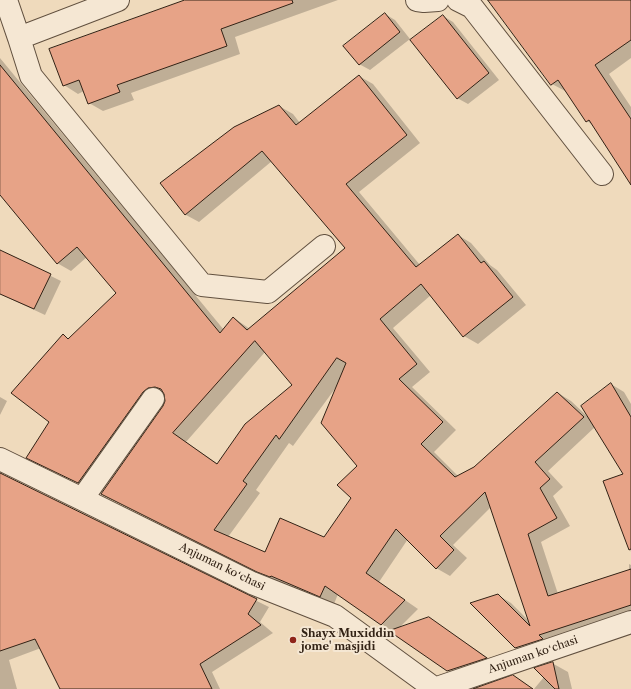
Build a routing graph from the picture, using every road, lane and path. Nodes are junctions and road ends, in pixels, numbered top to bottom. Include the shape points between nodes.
1 (6, 0) edge
2 (417, 0) edge
3 (438, 0) edge
4 (458, 0) edge
5 (114, 1) edge
6 (19, 38) junction
7 (602, 174) dead end
8 (324, 246) dead end
9 (153, 399) dead end
10 (0, 459) edge
11 (82, 498) junction
12 (631, 622) edge
13 (434, 689) edge

1 - 6 street
2 - 3 street
4 - 7 street via 472,7
5 - 6 street
6 - 8 street via 31,76 202,284 268,292
9 - 11 street
10 - 11 street, Anjuman koʻchasi
11 - 13 street, Anjuman koʻchasi via 252,583 335,616
12 - 13 street, Anjuman koʻchasi

